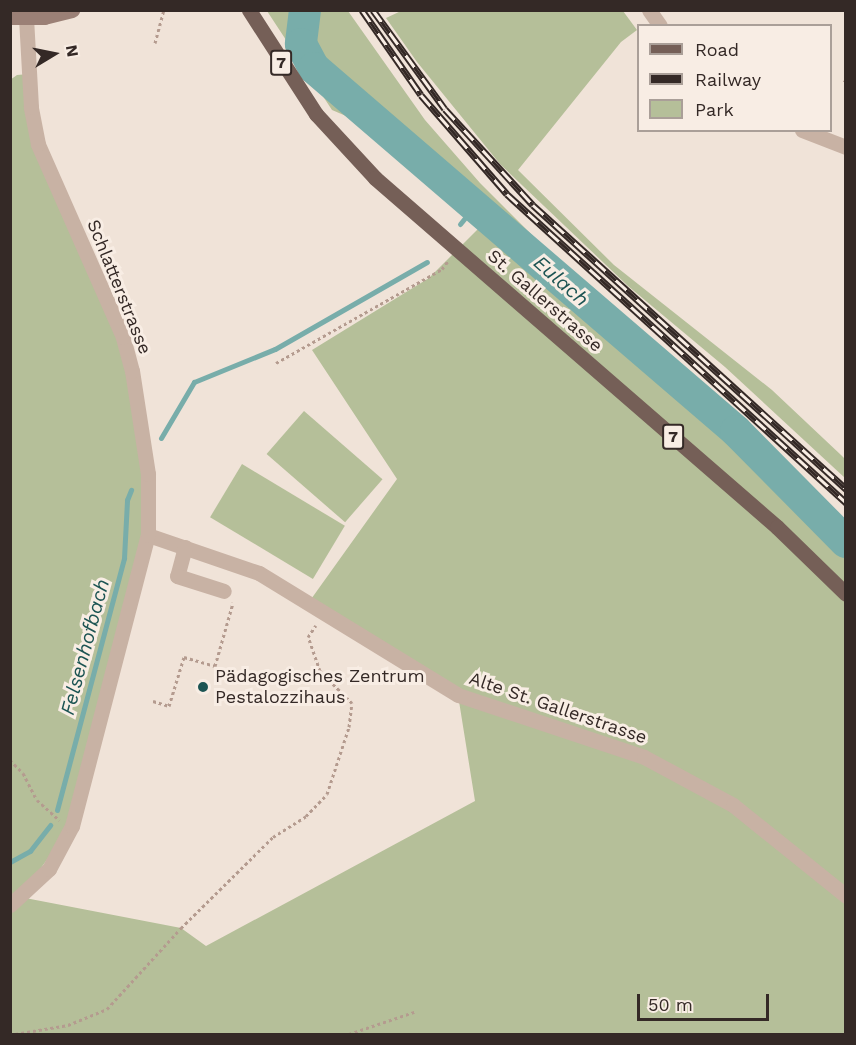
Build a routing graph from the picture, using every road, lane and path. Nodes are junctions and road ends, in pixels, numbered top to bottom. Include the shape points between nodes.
1 (72, 10) edge
2 (164, 10) edge
3 (249, 10) edge
4 (649, 10) edge
5 (18, 17) edge
6 (659, 24) edge
7 (155, 44) dead end
8 (807, 132) edge
9 (846, 147) edge
10 (457, 251) junction
11 (276, 363) dead end
12 (148, 535) junction
13 (184, 548) junction
14 (224, 591) dead end
15 (846, 594) edge
16 (326, 612) junction
17 (225, 631) dead end
18 (153, 701) dead end
19 (10, 760) edge
20 (72, 825) junction
21 (846, 896) edge
22 (10, 905) edge
23 (414, 1011) dead end
24 (15, 1035) edge
25 (349, 1035) edge

1 - 5 main road
2 - 7 path
3 - 10 main road, St. Gallerstrasse / 7 via 287,73 345,148
4 - 6 street
5 - 12 street, Schlatterstrasse via 38,144 123,337 132,371 148,474
8 - 9 street
10 - 11 path via 442,269
10 - 15 main road, St. Gallerstrasse / 7 via 777,527
12 - 13 street, Alte St. Gallerstrasse
12 - 20 street, Schlatterstrasse
13 - 14 street via 177,576
13 - 16 street, Alte St. Gallerstrasse via 259,573
16 - 21 street, Alte St. Gallerstrasse via 458,695 644,757 733,805
16 - 24 path via 308,637 320,671 352,703 349,727 327,794 306,816 273,837 107,1009 68,1025
17 - 18 path via 215,666 184,657 169,706
19 - 20 path via 53,818
20 - 22 street, Schlatterstrasse via 49,869
23 - 25 path

